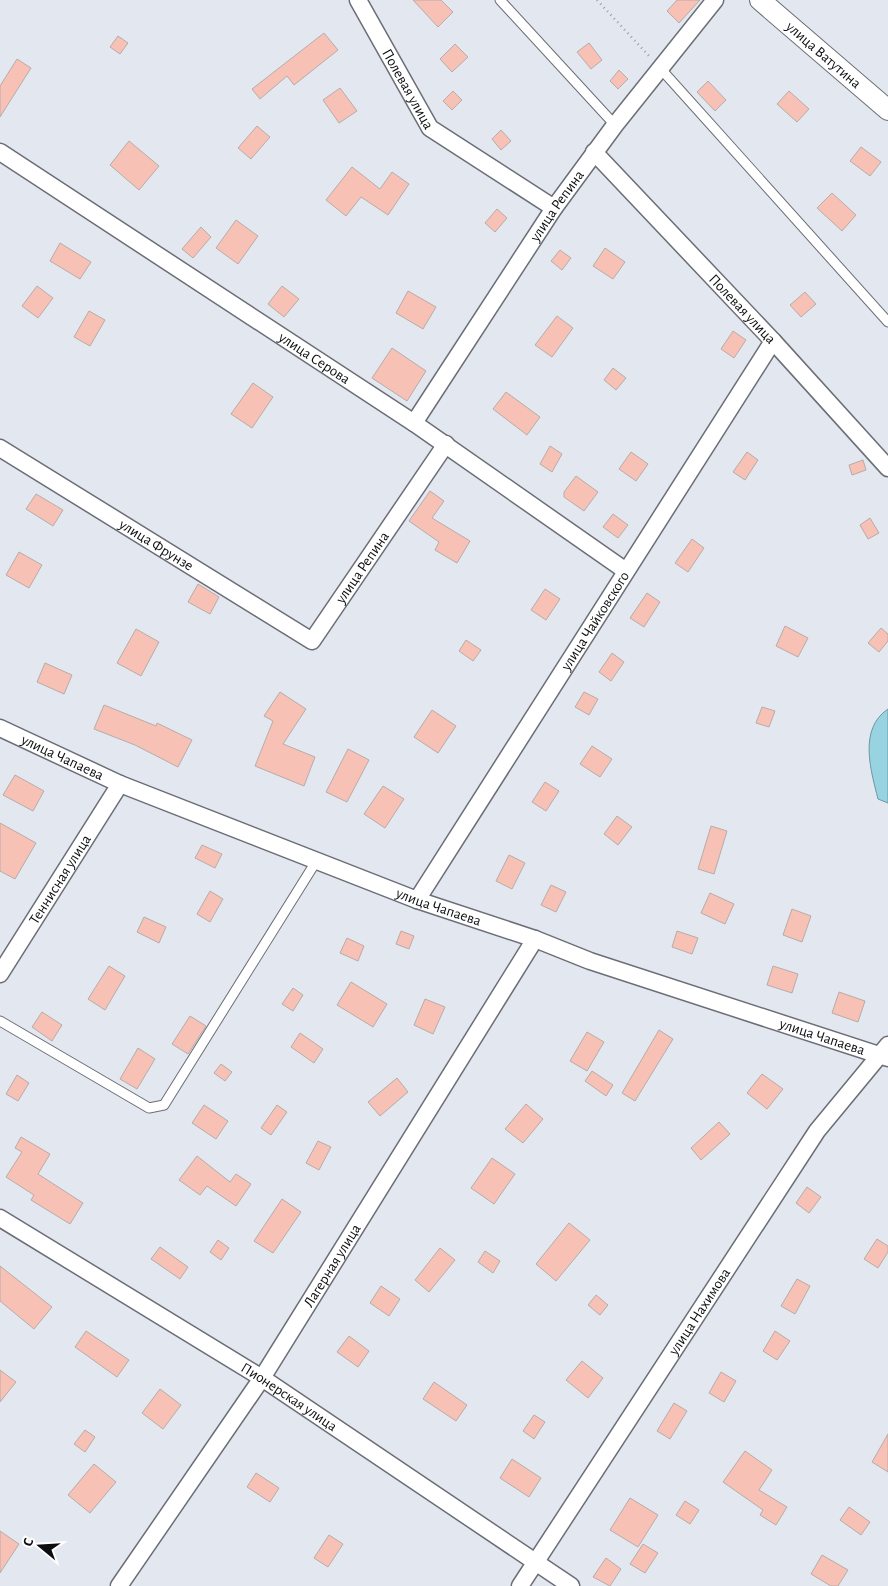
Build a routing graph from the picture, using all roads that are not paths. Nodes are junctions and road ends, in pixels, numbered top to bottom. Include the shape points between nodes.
1 (358, 0) edge
2 (500, 0) edge
3 (715, 0) edge
4 (760, 0) edge
5 (660, 68) junction
6 (888, 110) edge
7 (615, 125) junction
8 (0, 152) edge
9 (594, 152) junction
10 (548, 216) junction
11 (888, 322) edge
12 (773, 341) junction
13 (414, 423) junction
14 (446, 444) junction
15 (0, 448) edge
16 (888, 468) edge
17 (626, 572) junction
18 (312, 640) joint
19 (0, 728) edge
20 (120, 784) junction
21 (317, 860) junction
22 (417, 900) junction
23 (535, 940) junction
24 (0, 974) edge
25 (0, 1021) edge
26 (886, 1053) edge
27 (0, 1218) edge
28 (262, 1378) junction
29 (536, 1563) junction
30 (119, 1586) edge
31 (520, 1586) edge
32 (571, 1586) edge

1 - 10 street, Полевая улица via 430,128
2 - 7 lane
3 - 5 street, улица Репина
4 - 6 street, улица Ватутина
5 - 7 street, улица Репина
5 - 11 lane
7 - 9 street, улица Репина
8 - 13 street, улица Серова
9 - 10 street, улица Репина
9 - 12 street, Полевая улица
10 - 13 street, улица Репина
12 - 16 street, Полевая улица
12 - 17 street, улица Чайковского
13 - 14 street, улица Серова
14 - 17 street, улица Серова
14 - 18 street, улица Репина
15 - 18 street, улица Фрунзе
17 - 22 street, улица Чайковского
19 - 20 street, улица Чапаева
20 - 21 street, улица Чапаева
20 - 24 street, Теннисная улица
21 - 22 street, улица Чапаева
21 - 25 lane via 164,1105 149,1108
22 - 23 street, улица Чапаева
23 - 26 street, улица Чапаева via 590,961
23 - 28 street, Лагерная улица
26 - 29 street, улица Нахимова via 817,1131
27 - 28 street, Пионерская улица
28 - 29 street, Пионерская улица
28 - 30 street, Лагерная улица
29 - 31 street, улица Нахимова
29 - 32 street, Пионерская улица

